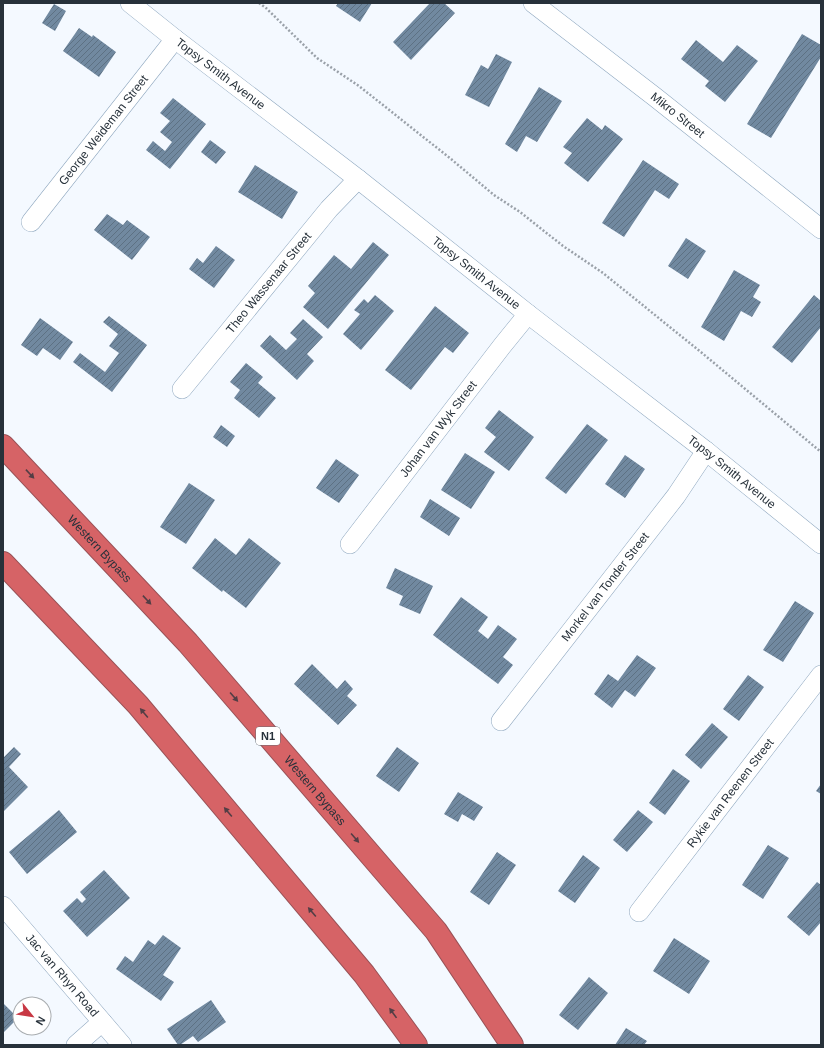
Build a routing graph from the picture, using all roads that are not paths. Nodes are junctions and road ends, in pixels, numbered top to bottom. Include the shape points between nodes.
1 (130, 3) edge
2 (533, 3) edge
3 (174, 39) junction
4 (358, 179) junction
5 (32, 222) dead end
6 (821, 229) edge
7 (528, 314) junction
8 (182, 389) dead end
9 (3, 446) edge
10 (706, 451) junction
11 (350, 544) dead end
12 (821, 544) edge
13 (3, 563) edge
14 (821, 675) edge
15 (501, 721) dead end
16 (3, 906) edge
17 (639, 912) dead end
18 (102, 1022) junction
19 (76, 1045) edge
20 (122, 1045) edge
21 (416, 1045) edge
22 (512, 1045) edge

1 - 3 street, Topsy Smith Avenue
2 - 6 street, Mikro Street
3 - 4 street, Topsy Smith Avenue
3 - 5 street, George Weideman Street
4 - 7 street, Topsy Smith Avenue
4 - 8 street, Theo Wassenaar Street via 329,209
7 - 10 street, Topsy Smith Avenue
7 - 11 street, Johan van Wyk Street
9 -> 22 highway, Western Bypass / N1 via 188,643 436,931
10 - 12 street, Topsy Smith Avenue
10 - 15 street, Morkel van Tonder Street via 676,496
21 -> 13 highway via 364,974 138,705
14 - 17 street, Rykie van Reenen Street
16 - 18 street, Jac van Rhyn Road
18 - 19 street
18 - 20 street, Jac van Rhyn Road

